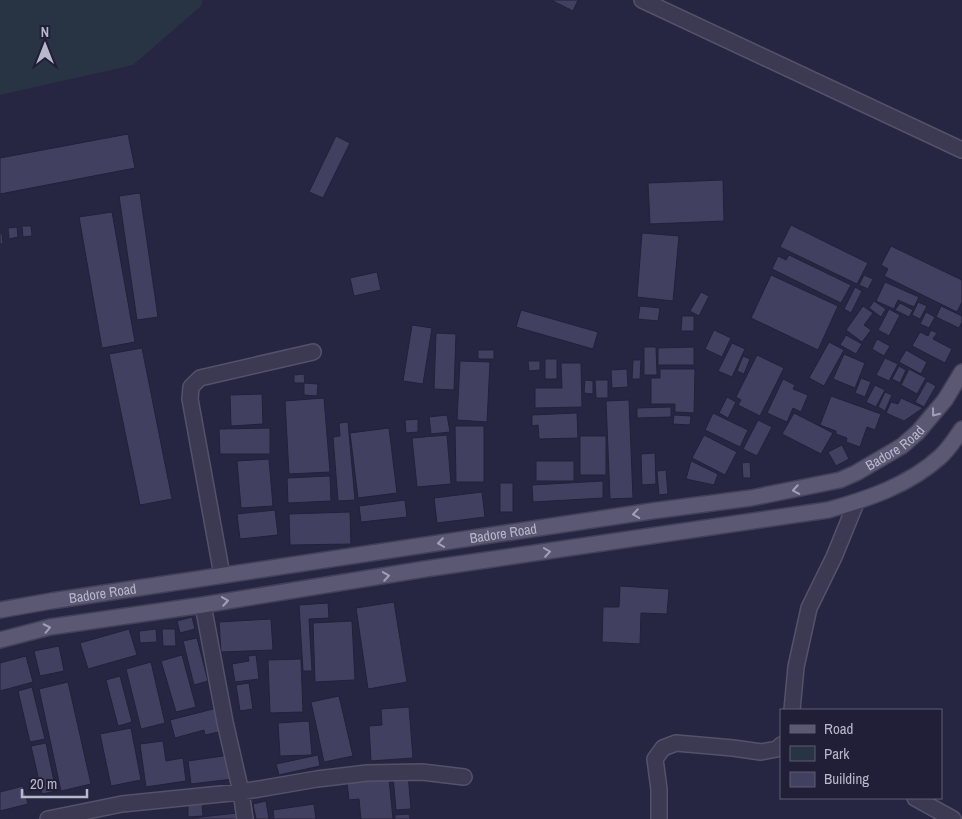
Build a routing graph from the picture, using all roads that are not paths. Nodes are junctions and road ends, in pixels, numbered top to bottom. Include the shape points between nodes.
1 (642, 0) edge
2 (962, 150) edge
3 (313, 352) dead end
4 (962, 372) edge
5 (962, 429) edge
6 (957, 445) edge
7 (856, 503) junction
8 (222, 575) junction
9 (203, 605) junction
10 (0, 610) edge
11 (0, 640) edge
12 (792, 709) edge
13 (780, 746) edge
14 (464, 777) dead end
15 (241, 792) junction
16 (916, 799) edge
17 (926, 813) edge
18 (48, 819) edge
19 (245, 819) edge
20 (659, 819) edge
21 (952, 819) edge

1 - 2 street
3 - 8 street via 200,378 191,386 190,399
4 -> 8 main road, Badore Road via 918,432 902,446 840,480 751,498
5 - 6 main road, Badore Road
6 - 7 main road, Badore Road via 910,479
9 -> 7 main road, Badore Road via 772,519
7 - 12 street via 809,608 796,668
8 - 10 main road, Badore Road
11 -> 9 main road, Badore Road via 50,627
9 - 15 street
13 - 20 street via 761,752 669,744 655,759
14 - 15 street via 422,772 368,773
15 - 18 street via 122,804
15 - 19 street
16 - 17 street
17 - 21 street

